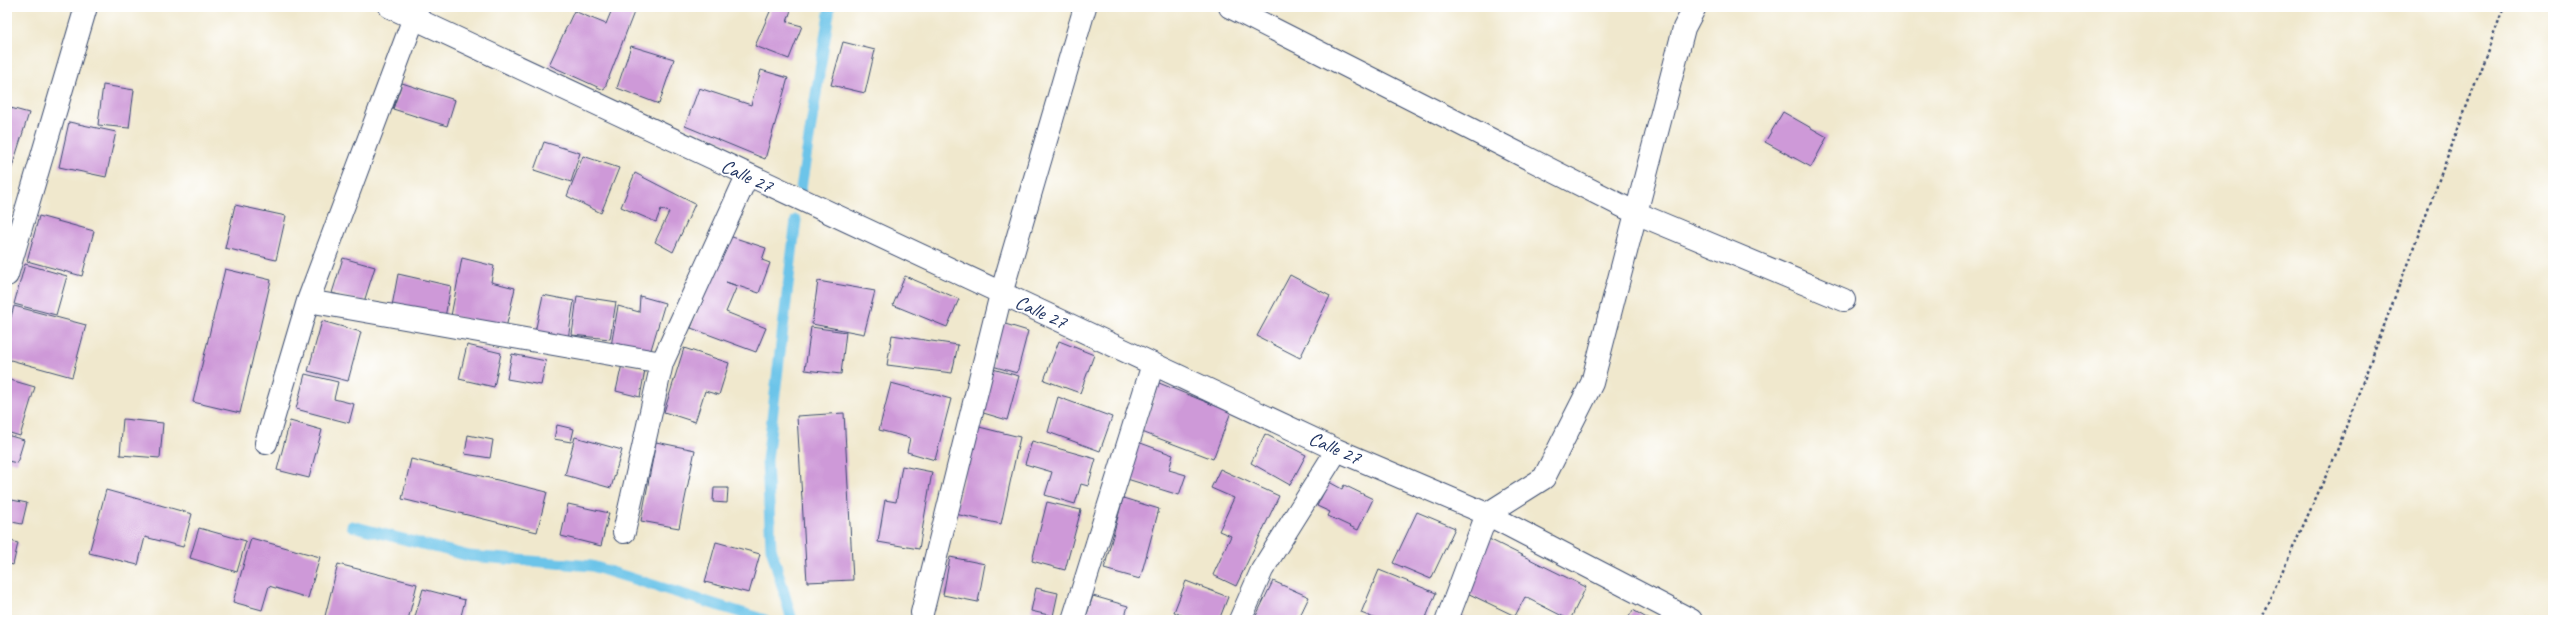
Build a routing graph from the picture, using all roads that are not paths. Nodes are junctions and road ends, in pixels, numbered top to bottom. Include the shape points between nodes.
1 (86, 7) edge
2 (390, 7) edge
3 (1085, 7) edge
4 (1230, 7) edge
5 (1695, 7) edge
6 (416, 13) edge
7 (747, 176) junction
8 (1636, 213) junction
9 (7, 275) edge
10 (1001, 294) junction
11 (1844, 300) dead end
12 (308, 301) junction
13 (662, 363) junction
14 (1153, 364) junction
15 (266, 443) dead end
16 (1337, 450) junction
17 (1487, 514) junction
18 (624, 532) dead end
19 (922, 613) dead end
20 (1074, 620) edge
21 (1240, 620) edge
22 (1447, 620) edge
23 (1691, 620) edge

1 - 9 street
2 - 6 street, Calle 27
3 - 10 street
4 - 8 street
5 - 8 street via 1684,28
6 - 7 street, Calle 27
6 - 12 street
7 - 10 street, Calle 27
7 - 13 street
8 - 11 street
8 - 17 street via 1592,383 1544,478
10 - 14 street, Calle 27
10 - 19 street
12 - 13 street
12 - 15 street
13 - 18 street
14 - 16 street, Calle 27
14 - 20 street
16 - 17 street, Calle 27
16 - 21 street via 1262,570
17 - 22 street
17 - 23 street, Calle 27

